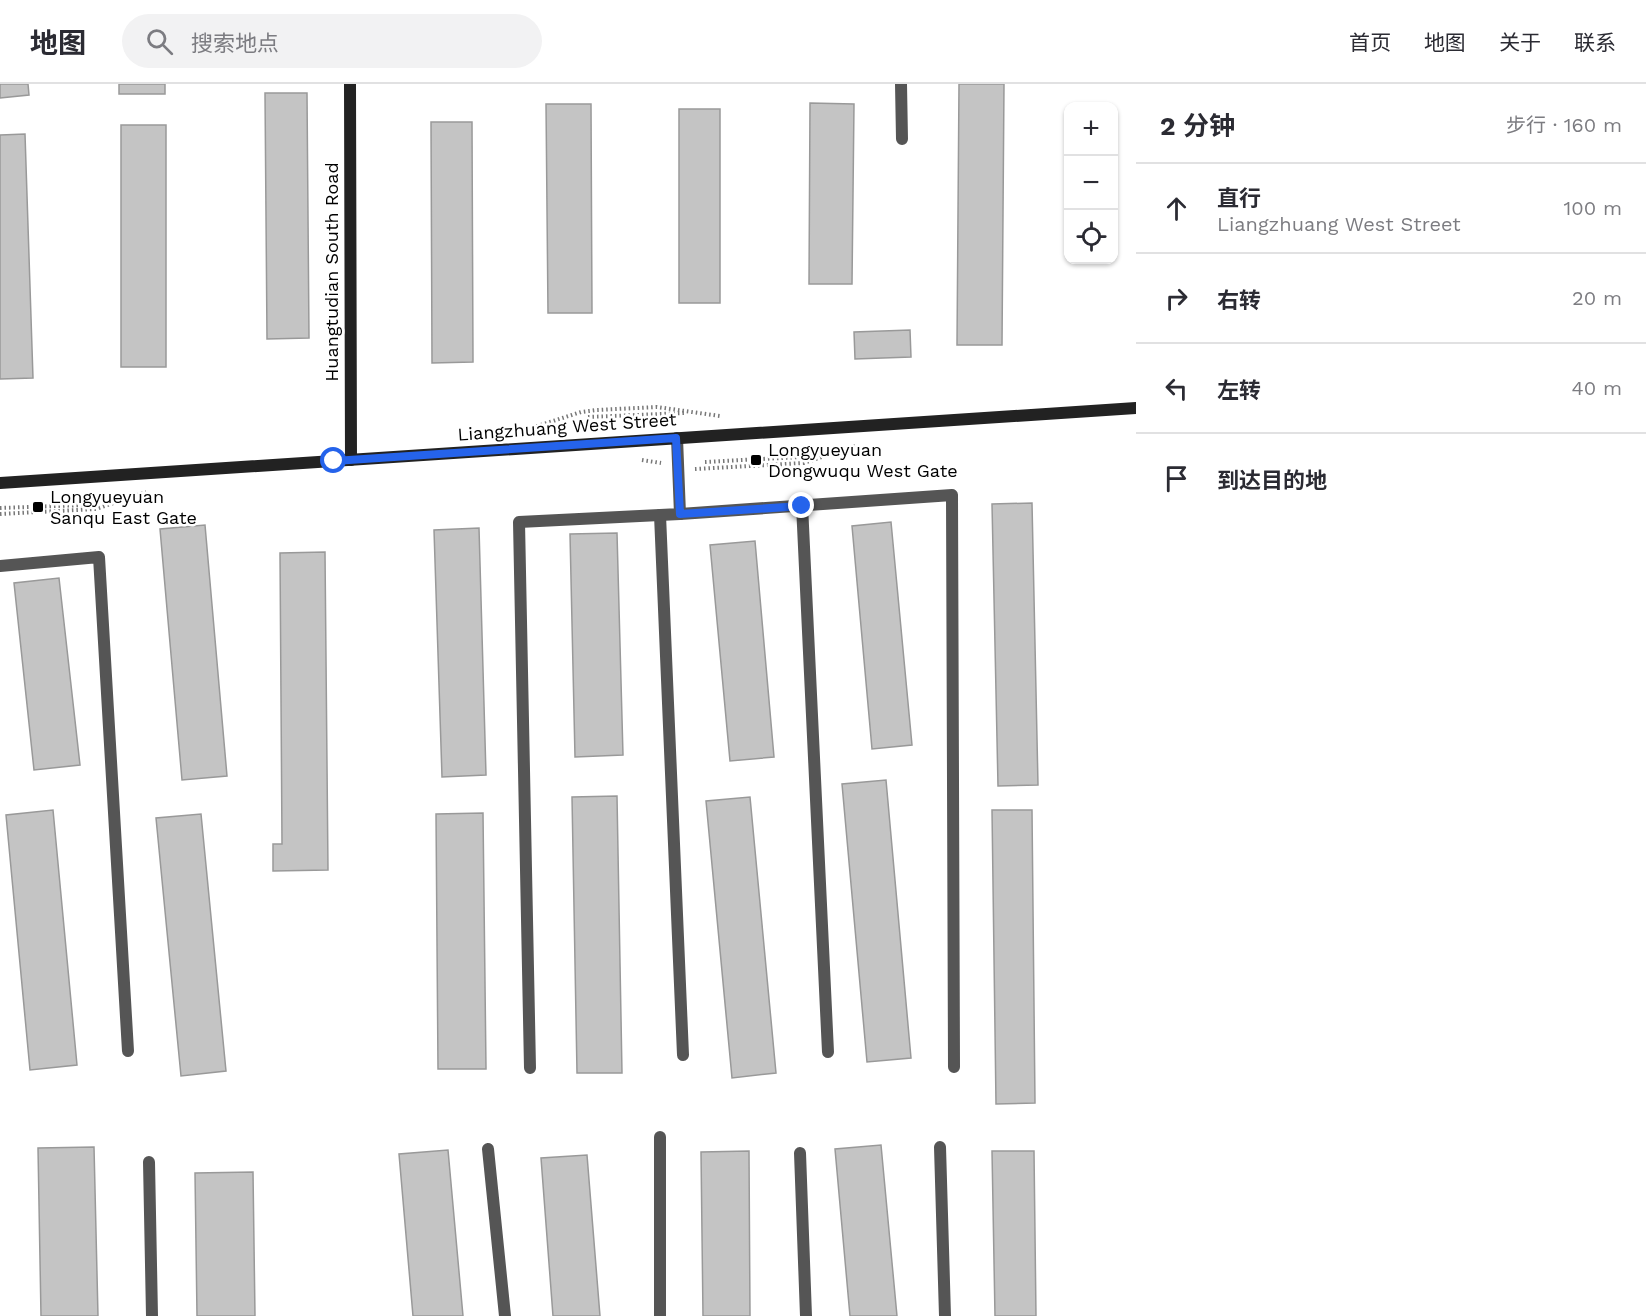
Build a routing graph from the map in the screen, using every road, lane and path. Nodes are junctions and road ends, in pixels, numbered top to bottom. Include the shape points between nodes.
1 (350, 84) edge
2 (902, 84) edge
3 (902, 139) dead end
4 (1136, 408) edge
5 (684, 413) dead end
6 (588, 417) dead end
7 (728, 417) dead end
8 (520, 430) dead end
9 (676, 438) junction
10 (862, 444) dead end
11 (800, 457) dead end
12 (351, 460) junction
13 (630, 461) dead end
14 (705, 462) dead end
15 (678, 466) junction
16 (0, 483) edge
17 (151, 492) dead end
18 (84, 505) dead end
19 (802, 506) junction
20 (0, 508) edge
21 (0, 514) edge
22 (680, 514) junction
23 (660, 515) junction
24 (0, 566) edge
25 (128, 1051) dead end
26 (828, 1052) dead end
27 (683, 1055) dead end
28 (954, 1067) dead end
29 (530, 1068) dead end
30 (660, 1137) dead end
31 (940, 1147) dead end
32 (488, 1149) dead end
33 (800, 1153) dead end
34 (149, 1162) dead end
35 (153, 1316) edge
36 (505, 1316) edge
37 (660, 1316) edge
38 (806, 1316) edge
39 (945, 1316) edge

1 - 12 street, Huangtudian South Road
2 - 3 street
4 - 9 street, Liangzhuang West Street
5 - 6 path
7 - 8 path via 657,407 597,410
9 - 12 street, Liangzhuang West Street
9 - 15 street
10 - 15 path via 790,465 697,469
11 - 14 path
12 - 16 street, Liangzhuang West Street
13 - 15 path
15 - 22 street
17 - 21 path via 96,509
18 - 20 path
19 - 22 street
19 - 26 street
19 - 28 street via 952,495
22 - 23 street
23 - 27 street
23 - 29 street via 519,522
24 - 25 street via 99,556
30 - 37 street
31 - 39 street
32 - 36 street
33 - 38 street
34 - 35 street

